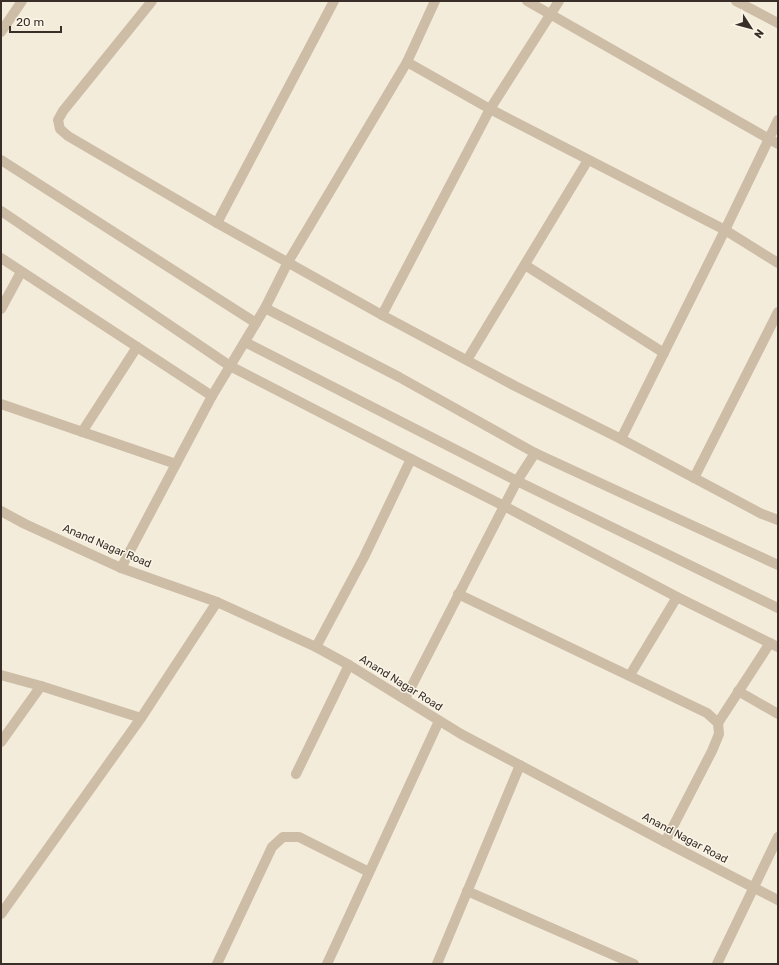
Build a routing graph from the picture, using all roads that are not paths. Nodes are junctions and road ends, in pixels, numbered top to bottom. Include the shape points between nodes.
1 (22, 1) edge
2 (152, 1) edge
3 (334, 1) edge
4 (435, 1) edge
5 (527, 1) edge
6 (559, 1) edge
7 (736, 1) edge
8 (550, 15) junction
9 (778, 23) edge
10 (1, 32) edge
11 (407, 62) junction
12 (490, 109) junction
13 (778, 120) edge
14 (768, 139) junction
15 (778, 144) edge
16 (1, 160) edge
17 (588, 160) junction
18 (1, 211) edge
19 (217, 223) junction
20 (725, 230) junction
21 (1, 258) edge
22 (288, 262) junction
23 (778, 263) edge
24 (525, 265) junction
25 (21, 272) junction
26 (265, 308) junction
27 (1, 309) edge
28 (778, 312) edge
29 (382, 315) junction
30 (256, 324) junction
31 (245, 342) junction
32 (137, 347) junction
33 (664, 353) junction
34 (467, 360) junction
35 (230, 366) junction
36 (212, 396) junction
37 (1, 404) edge
38 (82, 432) junction
39 (621, 439) junction
40 (535, 453) junction
41 (411, 459) junction
42 (176, 464) junction
43 (694, 478) junction
44 (517, 481) junction
45 (504, 506) junction
46 (1, 511) edge
47 (778, 520) edge
48 (778, 566) edge
49 (121, 568) junction
50 (458, 594) junction
51 (677, 597) junction
52 (217, 602) junction
53 (778, 608) edge
54 (774, 645) edge
55 (316, 647) junction
56 (349, 664) junction
57 (1, 675) edge
58 (630, 675) junction
59 (41, 686) junction
60 (738, 691) junction
61 (405, 698) junction
62 (778, 714) edge
63 (141, 718) junction
64 (439, 721) junction
65 (718, 723) junction
66 (1, 742) edge
67 (520, 765) junction
68 (296, 774) dead end
69 (778, 837) edge
70 (665, 842) junction
71 (369, 872) junction
72 (754, 888) junction
73 (467, 891) junction
74 (778, 900) edge
75 (1, 914) edge
76 (218, 964) edge
77 (327, 964) edge
78 (437, 964) edge
79 (634, 964) edge
80 (717, 964) edge

1 - 10 street
2 - 19 street via 63,112 58,120 60,129
3 - 19 street
4 - 11 street
5 - 8 street
6 - 8 street
7 - 9 street
8 - 12 street
8 - 14 street
11 - 12 street
11 - 22 street
12 - 17 street
12 - 29 street
13 - 14 street
14 - 15 street
14 - 20 street
16 - 30 street
17 - 20 street
17 - 24 street
18 - 35 street
19 - 22 street
20 - 23 street
20 - 33 street
21 - 25 street
22 - 26 street
22 - 29 street
24 - 33 street
24 - 34 street
25 - 27 street
25 - 32 street
26 - 30 street
26 - 40 street via 399,377
28 - 43 street
29 - 34 street
30 - 31 street
31 - 35 street
31 - 44 street
32 - 36 street
32 - 38 street
33 - 39 street
34 - 39 street
35 - 36 street
35 - 41 street
36 - 42 street
37 - 38 street
38 - 42 street
39 - 43 street
40 - 44 street
40 - 48 street
41 - 45 street
41 - 55 street
42 - 49 street
43 - 47 street
44 - 45 street
44 - 53 street
45 - 50 street
45 - 51 street
46 - 49 street, Anand Nagar Road
49 - 52 street, Anand Nagar Road
50 - 58 street
50 - 61 street
51 - 54 street
51 - 58 street
52 - 55 street, Anand Nagar Road
52 - 63 street
54 - 60 street
55 - 56 street, Anand Nagar Road
56 - 61 street, Anand Nagar Road
56 - 68 street
57 - 59 street
58 - 65 street via 707,713
59 - 63 street
59 - 66 street
60 - 62 street
60 - 65 street
61 - 64 street, Anand Nagar Road
63 - 75 street
64 - 67 street, Anand Nagar Road
64 - 71 street
65 - 70 street via 719,734 712,751
67 - 70 street, Anand Nagar Road
67 - 73 street
69 - 72 street
70 - 72 street, Anand Nagar Road
71 - 76 street via 299,837 283,838 272,848
71 - 77 street
72 - 74 street, Anand Nagar Road
72 - 80 street
73 - 78 street
73 - 79 street

